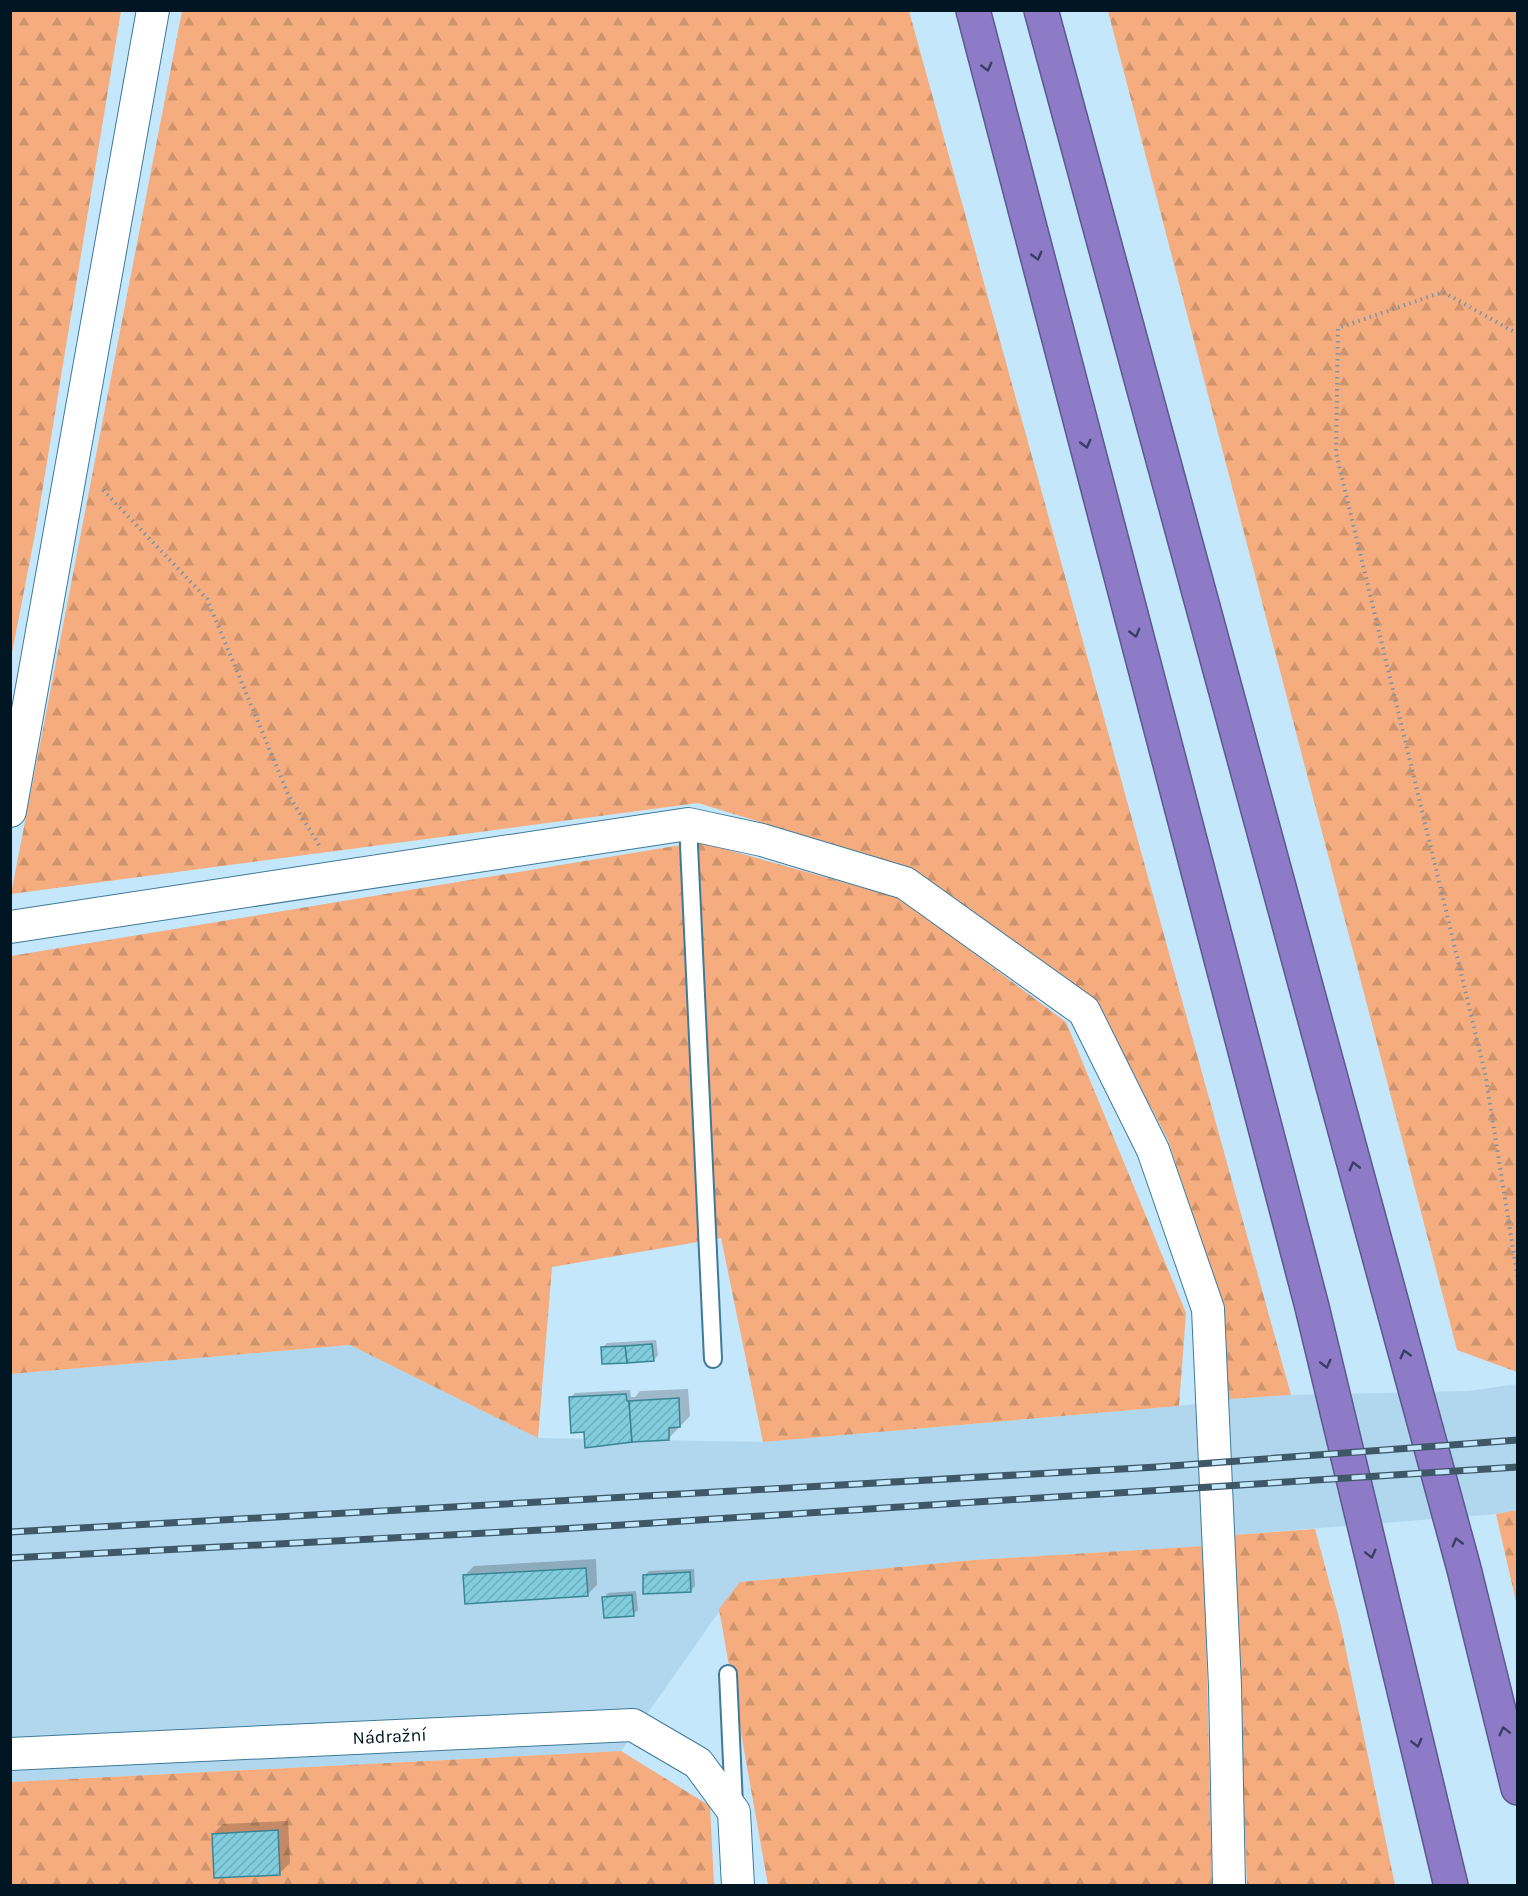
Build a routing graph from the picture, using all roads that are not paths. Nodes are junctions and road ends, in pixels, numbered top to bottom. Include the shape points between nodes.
1 (153, 10) edge
2 (973, 10) edge
3 (1041, 10) edge
4 (10, 811) edge
5 (688, 824) junction
6 (10, 927) edge
7 (713, 1359) dead end
8 (728, 1674) dead end
9 (10, 1754) edge
10 (1518, 1788) edge
11 (734, 1812) junction
12 (738, 1886) edge
13 (1229, 1886) edge
14 (1451, 1886) edge

1 - 4 street
2 -> 14 highway via 1312,1307
10 -> 3 highway via 1464,1569
5 - 6 street
5 - 7 lane
5 - 13 street via 762,840 905,883 1084,1011 1153,1150 1208,1309 1225,1686
8 - 11 lane
9 - 11 street, Nádražní via 633,1725 698,1763
11 - 12 street

